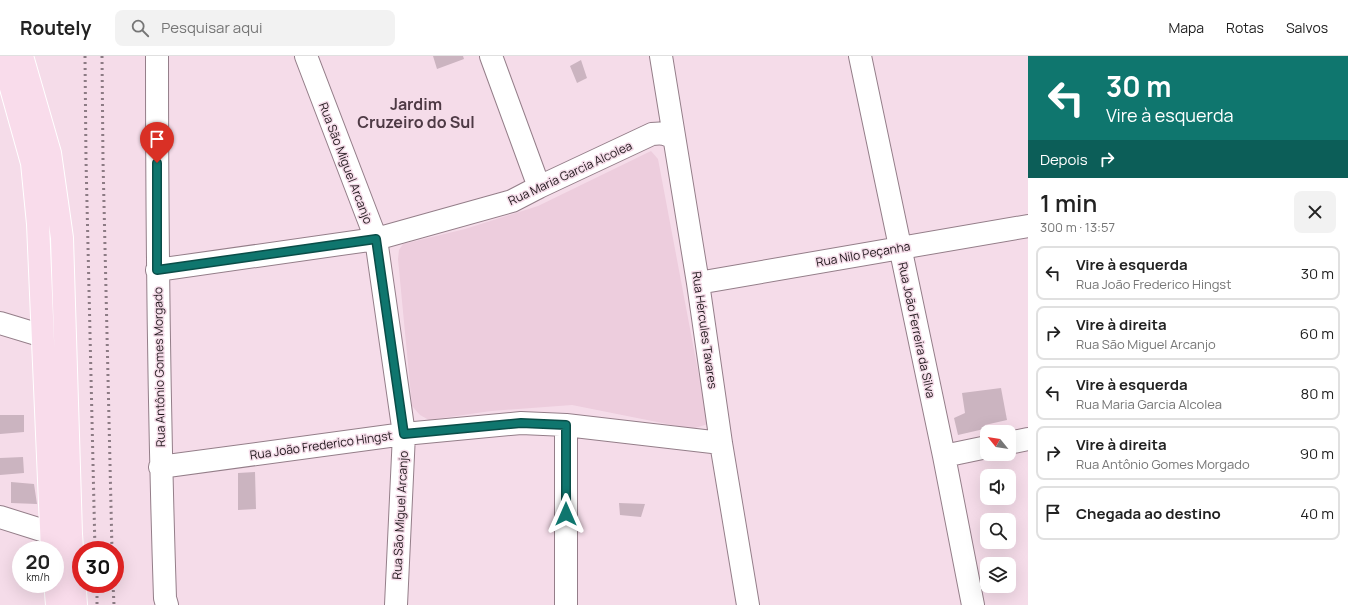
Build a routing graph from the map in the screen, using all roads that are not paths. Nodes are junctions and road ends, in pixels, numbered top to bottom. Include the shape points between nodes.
1 (2, 56) edge
2 (22, 56) edge
3 (157, 56) edge
4 (306, 56) edge
5 (491, 56) edge
6 (661, 56) edge
7 (860, 56) edge
8 (674, 139) junction
9 (539, 187) junction
10 (1028, 226) edge
11 (376, 239) junction
12 (900, 248) junction
13 (157, 270) junction
14 (698, 283) junction
15 (0, 323) edge
16 (44, 336) junction
17 (566, 425) junction
18 (404, 434) junction
19 (1028, 439) edge
20 (1016, 442) edge
21 (721, 443) junction
22 (980, 448) edge
23 (944, 456) junction
24 (160, 467) junction
25 (0, 517) edge
26 (58, 539) edge
27 (56, 593) edge
28 (57, 605) edge
29 (76, 605) edge
30 (167, 605) edge
31 (396, 605) edge
32 (566, 605) edge
33 (748, 605) edge
34 (973, 605) edge

1 - 16 main road via 32,163
2 - 26 main road via 50,153 62,238
3 - 13 street, Rua Antônio Gomes Morgado
4 - 11 street, Rua São Miguel Arcanjo
5 - 9 street
6 - 8 street, Rua Hércules Tavares
7 - 12 street, Rua João Ferreira da Silva
8 - 9 street, Rua Maria Garcia Alcolea via 664,133 652,134
8 - 14 street, Rua Hércules Tavares
9 - 11 street, Rua Maria Garcia Alcolea via 512,201
10 - 12 street, Rua Nilo Peçanha
11 - 13 street, Rua Maria Garcia Alcolea
11 - 18 street, Rua São Miguel Arcanjo
12 - 14 street, Rua Nilo Peçanha
12 - 23 street, Rua João Ferreira da Silva
13 - 24 street, Rua Antônio Gomes Morgado
14 - 21 street, Rua Hércules Tavares
15 - 16 street
16 - 26 main road
17 - 18 street, Rua João Frederico Hingst via 521,423
17 - 21 street, Rua João Frederico Hingst
17 - 32 street
18 - 24 street, Rua João Frederico Hingst
18 - 31 street, Rua São Miguel Arcanjo
19 - 20 street
21 - 33 street, Rua Hércules Tavares
22 - 23 street
23 - 34 street, Rua João Ferreira da Silva
24 - 30 street, Rua Antônio Gomes Morgado
25 - 26 street
26 - 29 main road
27 - 28 main road

